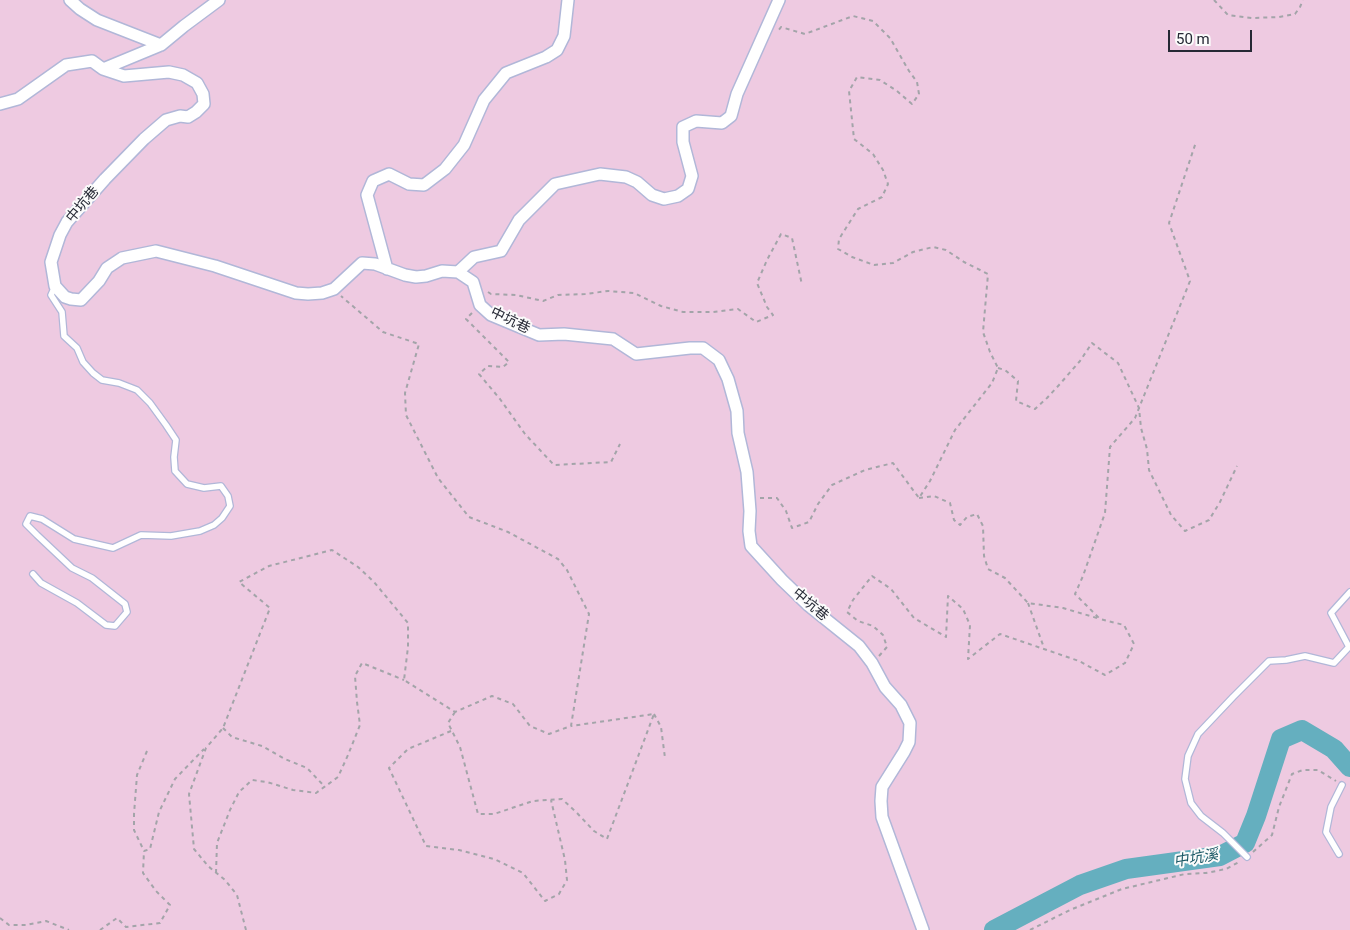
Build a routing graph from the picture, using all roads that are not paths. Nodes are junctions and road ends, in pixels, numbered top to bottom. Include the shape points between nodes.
1 (70, 0) edge
2 (219, 0) edge
3 (568, 0) edge
4 (779, 0) edge
5 (206, 4) edge
6 (161, 45) junction
7 (103, 69) junction
8 (0, 104) edge
9 (388, 269) junction
10 (458, 272) junction
11 (55, 286) junction
12 (33, 574) dead end
13 (1350, 592) edge
14 (1342, 785) road end
15 (1339, 854) dead end
16 (1246, 857) road end
17 (923, 930) edge

1 - 6 street via 97,20
2 - 5 street
3 - 9 street via 564,36 557,50 546,58 506,73 484,100 464,146 444,169 424,185 409,184 389,174 373,181 367,195
4 - 10 street via 737,94 731,116 722,123 696,121 683,127 683,142 692,176 688,189 678,196 664,199 652,195 626,177 600,174 555,184 519,220 501,251 474,258
5 - 6 street
6 - 7 street
7 - 8 street via 92,61 66,65 18,99
7 - 11 street, 中坑巷 via 124,76 169,72 183,75 196,83 203,94 204,104 188,117 166,120 105,179 67,222 51,262
9 - 10 street via 416,277 442,271
9 - 11 street via 362,263 334,289 322,293 296,292 156,251 122,258 107,268 81,300 65,297
10 - 17 street, 中坑巷 via 474,282 480,305 492,315 539,335 613,339 636,354 703,348 719,360 737,411 738,433 747,472 751,546 808,605 859,646 910,723 909,742 882,787 882,817
11 - 12 lane via 51,295 62,312 64,336 77,348 83,362 102,380 119,383 143,396 176,440 175,471 187,484 204,488 221,486 230,506 214,525 171,536 141,535 113,548 74,539 30,516 26,524 72,568 92,578 125,604 127,612 115,626 106,625 77,603 41,583
13 - 16 lane via 1332,613 1349,647 1334,663 1305,656 1269,661 1198,734 1188,756 1186,779 1191,803
14 - 15 lane via 1331,807 1326,832

